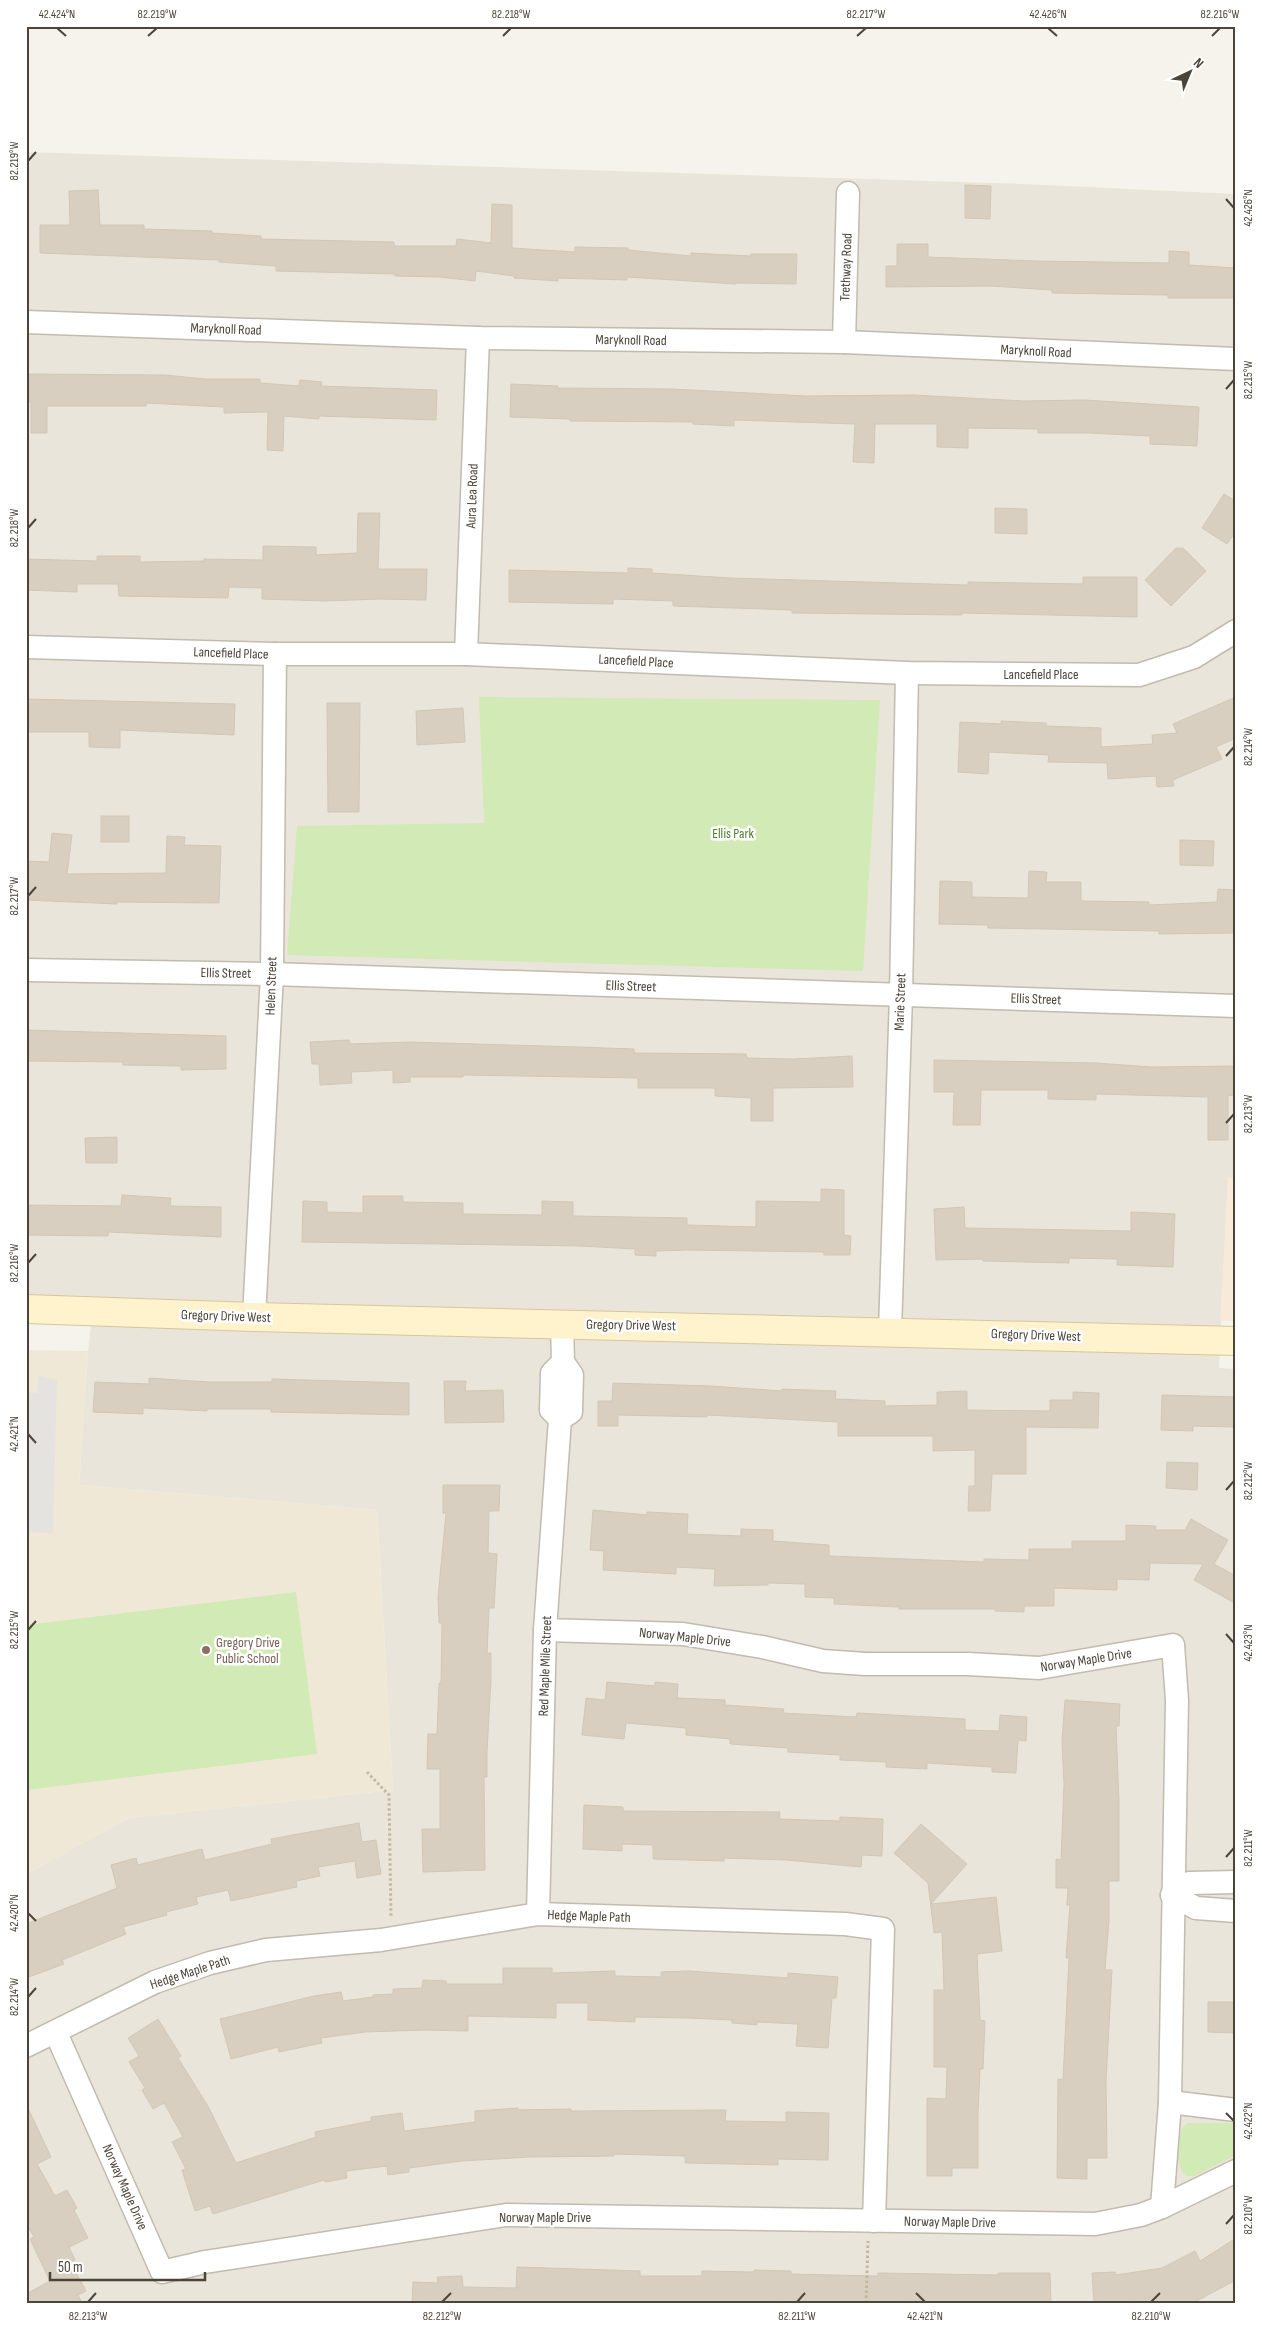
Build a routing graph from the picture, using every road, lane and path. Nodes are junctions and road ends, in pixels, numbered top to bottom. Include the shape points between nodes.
1 (848, 193) dead end
2 (26, 322) edge
3 (478, 338) junction
4 (844, 342) junction
5 (1236, 359) edge
6 (1236, 631) edge
7 (26, 647) edge
8 (275, 654) junction
9 (466, 654) junction
10 (907, 673) junction
11 (26, 970) edge
12 (272, 974) junction
13 (901, 995) junction
14 (1236, 1006) edge
15 (26, 1309) edge
16 (254, 1317) junction
17 (562, 1324) junction
18 (890, 1331) junction
19 (1236, 1341) edge
20 (545, 1630) junction
21 (367, 1772) dead end
22 (1236, 1882) edge
23 (1172, 1895) junction
24 (1236, 1911) edge
25 (538, 1914) junction
26 (391, 1938) junction
27 (56, 2032) junction
28 (26, 2046) edge
29 (1170, 2102) junction
30 (1236, 2110) edge
31 (1236, 2171) edge
32 (1162, 2207) junction
33 (871, 2221) junction
34 (866, 2303) edge

1 - 4 street, Trethway Road
2 - 3 street, Maryknoll Road
3 - 4 street, Maryknoll Road
3 - 9 street, Aura Lea Road
4 - 5 street, Maryknoll Road
6 - 10 street, Lancefield Place via 1194,658 1139,675
7 - 8 street, Lancefield Place
8 - 9 street, Lancefield Place
8 - 12 street, Helen Street
9 - 10 street, Lancefield Place
10 - 13 street, Marie Street
11 - 12 street, Ellis Street
12 - 13 street, Ellis Street
12 - 16 street, Helen Street
13 - 14 street, Ellis Street
13 - 18 street, Marie Street
15 - 16 street, Gregory Drive West
16 - 17 street, Gregory Drive West
17 - 18 street, Gregory Drive West
17 - 20 street, Red Maple Mile Street via 563,1362 572,1374 571,1412 560,1419
18 - 19 street, Gregory Drive West
20 - 23 street, Norway Maple Drive via 683,1634 822,1661 858,1664 1039,1668 1173,1645 1177,1700
20 - 25 street, Red Maple Mile Street
21 - 26 path via 389,1795
22 - 23 street via 1189,1883
23 - 24 street via 1196,1908
23 - 29 street, Norway Maple Drive
25 - 26 street, Hedge Maple Path
25 - 33 street, Hedge Maple Path via 846,1924 883,1929
26 - 27 street, Hedge Maple Path via 266,1950 210,1963 155,1982
27 - 28 street, Hedge Maple Path
27 - 33 street, Norway Maple Drive via 162,2272 205,2262 506,2215
29 - 30 street
29 - 32 street, Norway Maple Drive
31 - 32 street, Norway Maple Drive
32 - 33 street, Norway Maple Drive via 1141,2215 1095,2224
33 - 34 path

